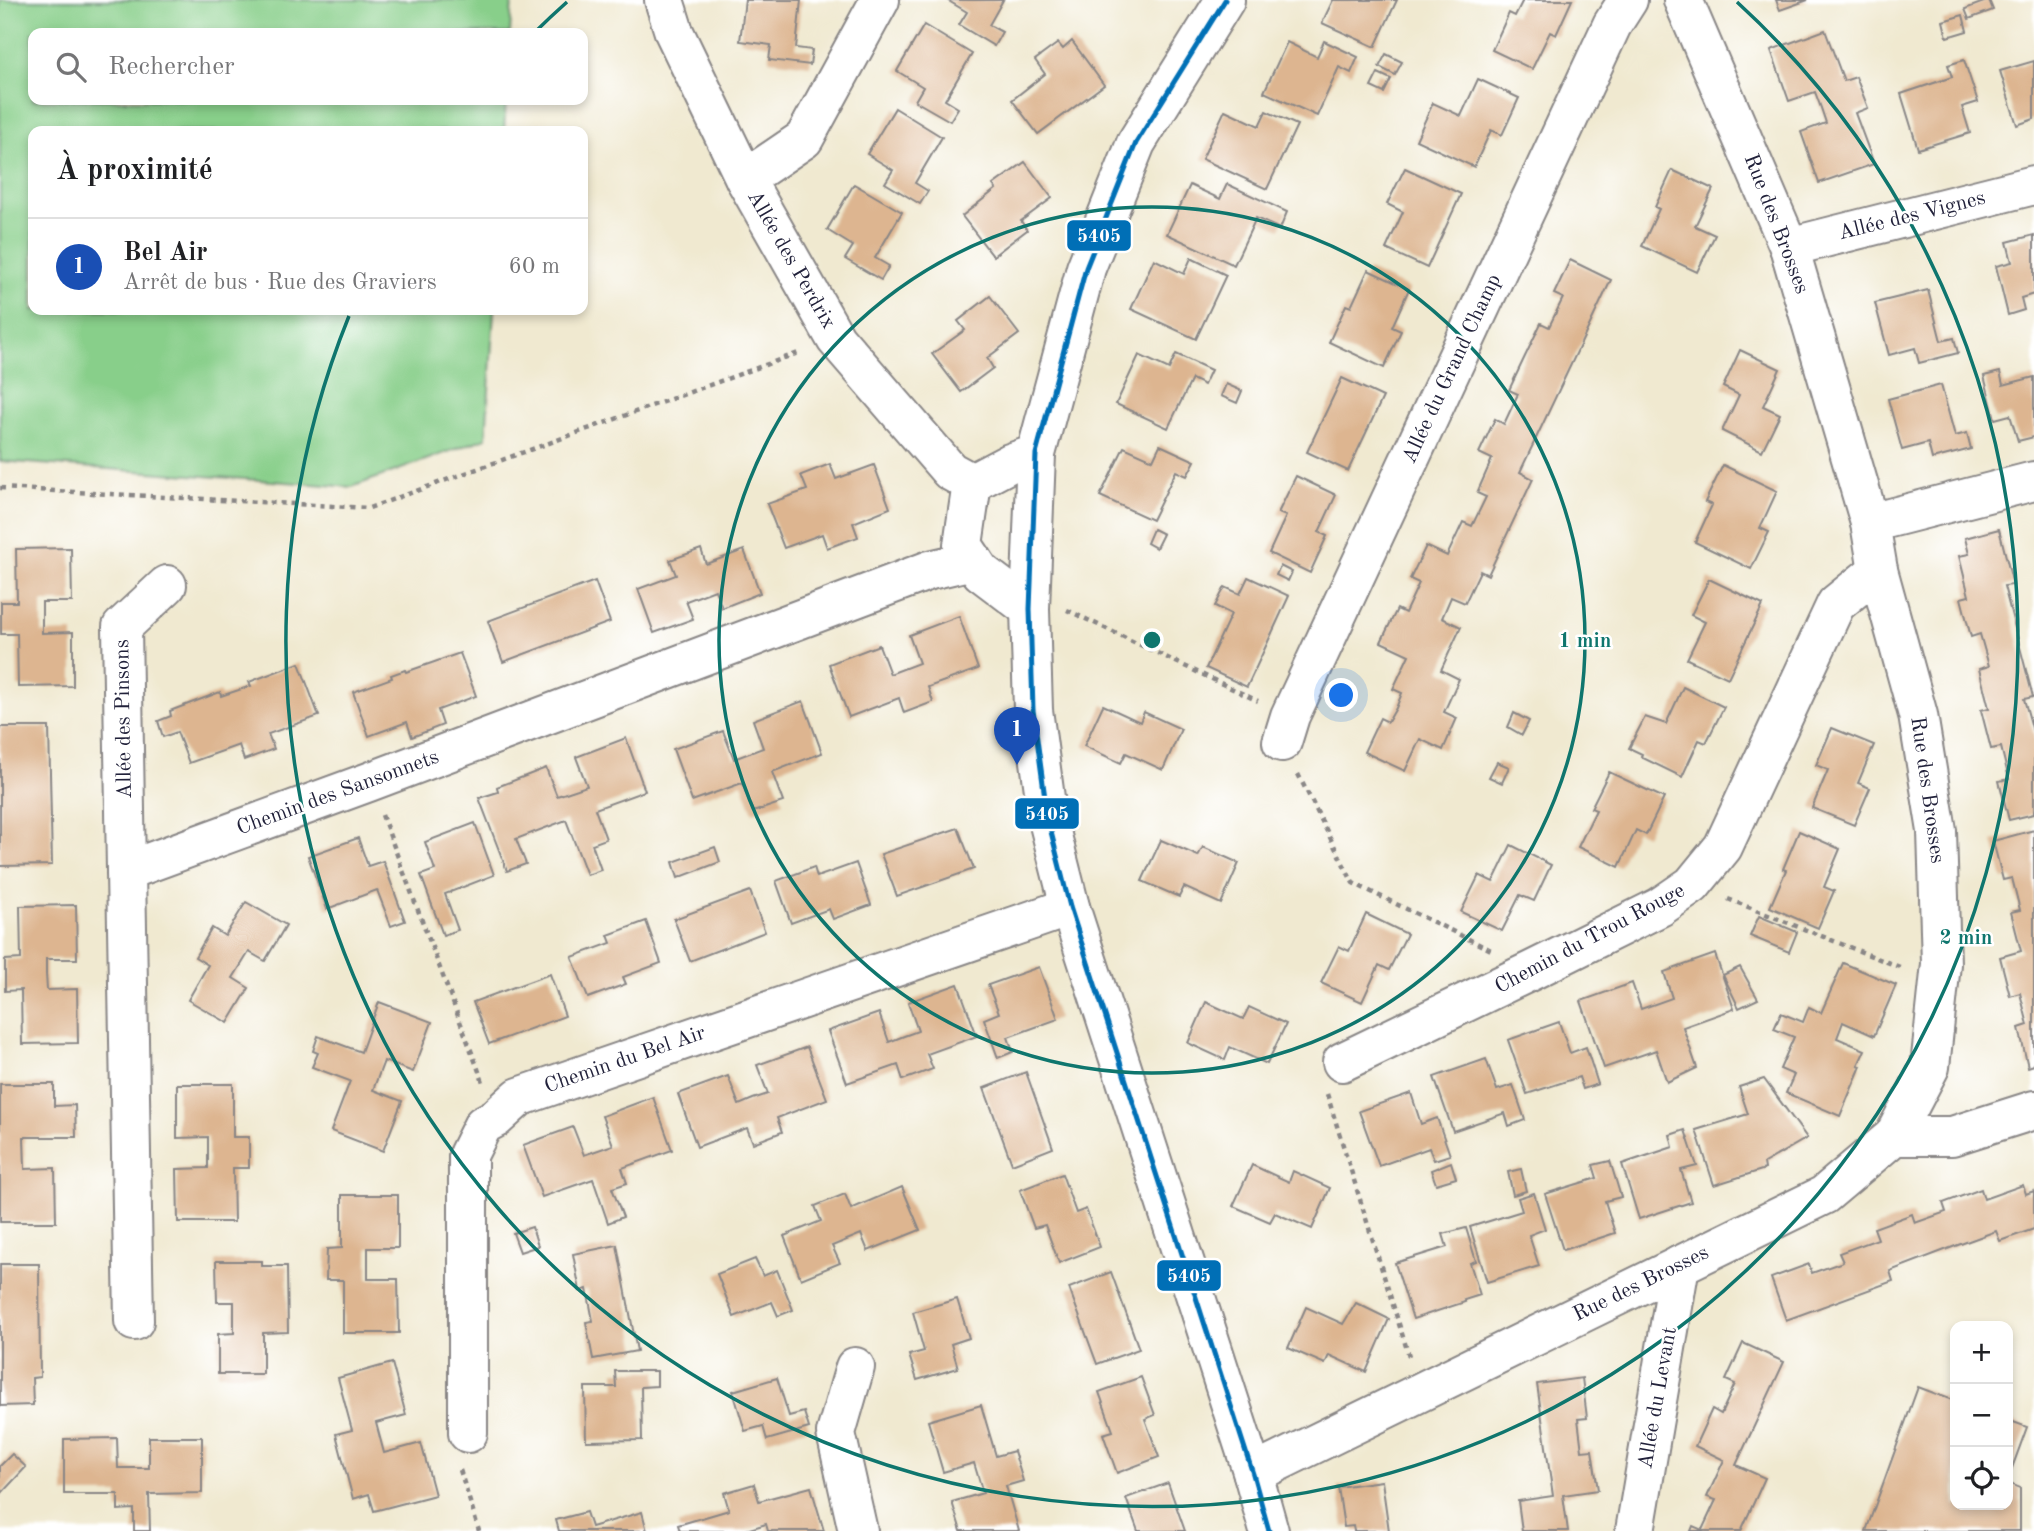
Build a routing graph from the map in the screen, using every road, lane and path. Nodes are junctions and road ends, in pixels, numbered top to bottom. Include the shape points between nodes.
1 (664, 0) edge
2 (880, 0) edge
3 (1225, 0) edge
4 (1628, 0) edge
5 (1683, 0) edge
6 (745, 179) junction
7 (2034, 184) edge
8 (1789, 247) junction
9 (836, 339) junction
10 (1036, 454) junction
11 (2034, 481) edge
12 (972, 482) junction
13 (0, 488) edge
14 (1870, 523) junction
15 (973, 561) junction
16 (1878, 570) junction
17 (167, 586) dead end
18 (1030, 609) junction
19 (1286, 729) junction
20 (369, 782) junction
21 (126, 871) junction
22 (1692, 885) junction
23 (1070, 907) junction
24 (1533, 970) junction
25 (1939, 983) junction
26 (1342, 1062) joint
27 (2034, 1110) edge
28 (496, 1118) junction
29 (1894, 1136) junction
30 (1680, 1265) junction
31 (134, 1321) dead end
32 (855, 1367) dead end
33 (1420, 1392) junction
34 (468, 1433) joint
35 (1253, 1474) junction
36 (479, 1531) edge
37 (858, 1531) edge
38 (1269, 1531) edge
39 (1635, 1531) edge

1 - 6 street, Allée des Perdrix via 674,32
2 - 6 street via 804,139
3 - 10 street via 1136,143 1086,268
4 - 19 street, Allée du Grand Champ via 1606,38
5 - 8 street, Rue des Brosses
6 - 9 street, Allée des Perdrix
7 - 8 street, Allée des Vignes
8 - 14 street, Rue des Brosses
9 - 12 street, Allée des Perdrix via 950,471
9 - 13 path via 369,508
10 - 12 street
10 - 18 street
11 - 14 street
12 - 15 street via 963,545
14 - 16 street, Rue des Brosses
15 - 18 street
15 - 20 street, Chemin des Sansonnets via 930,570
16 - 22 street, Chemin du Trou Rouge via 1836,604 1723,847
16 - 25 street, Rue des Brosses via 1918,715 1937,831
17 - 21 street, Allée des Pinsons via 122,627
18 - 19 path via 1054,604
18 - 23 street via 1033,710 1048,820
19 - 24 path via 1353,883
20 - 21 street, Chemin des Sansonnets
20 - 28 path
21 - 31 street
22 - 24 street, Chemin du Trou Rouge via 1660,907
22 - 25 path
23 - 28 street, Chemin du Bel Air via 519,1097
23 - 35 street
24 - 26 street, Chemin du Trou Rouge
25 - 29 street, Rue des Brosses via 1930,1067
26 - 33 path via 1326,1095
27 - 29 street via 1952,1136
28 - 34 street, Chemin du Bel Air via 483,1125 468,1155
29 - 30 street, Rue des Brosses via 1824,1195
30 - 33 street, Rue des Brosses
30 - 39 street, Allée du Levant
32 - 37 street via 836,1433
33 - 35 street, Rue des Brosses
34 - 36 path via 457,1459
35 - 38 street

